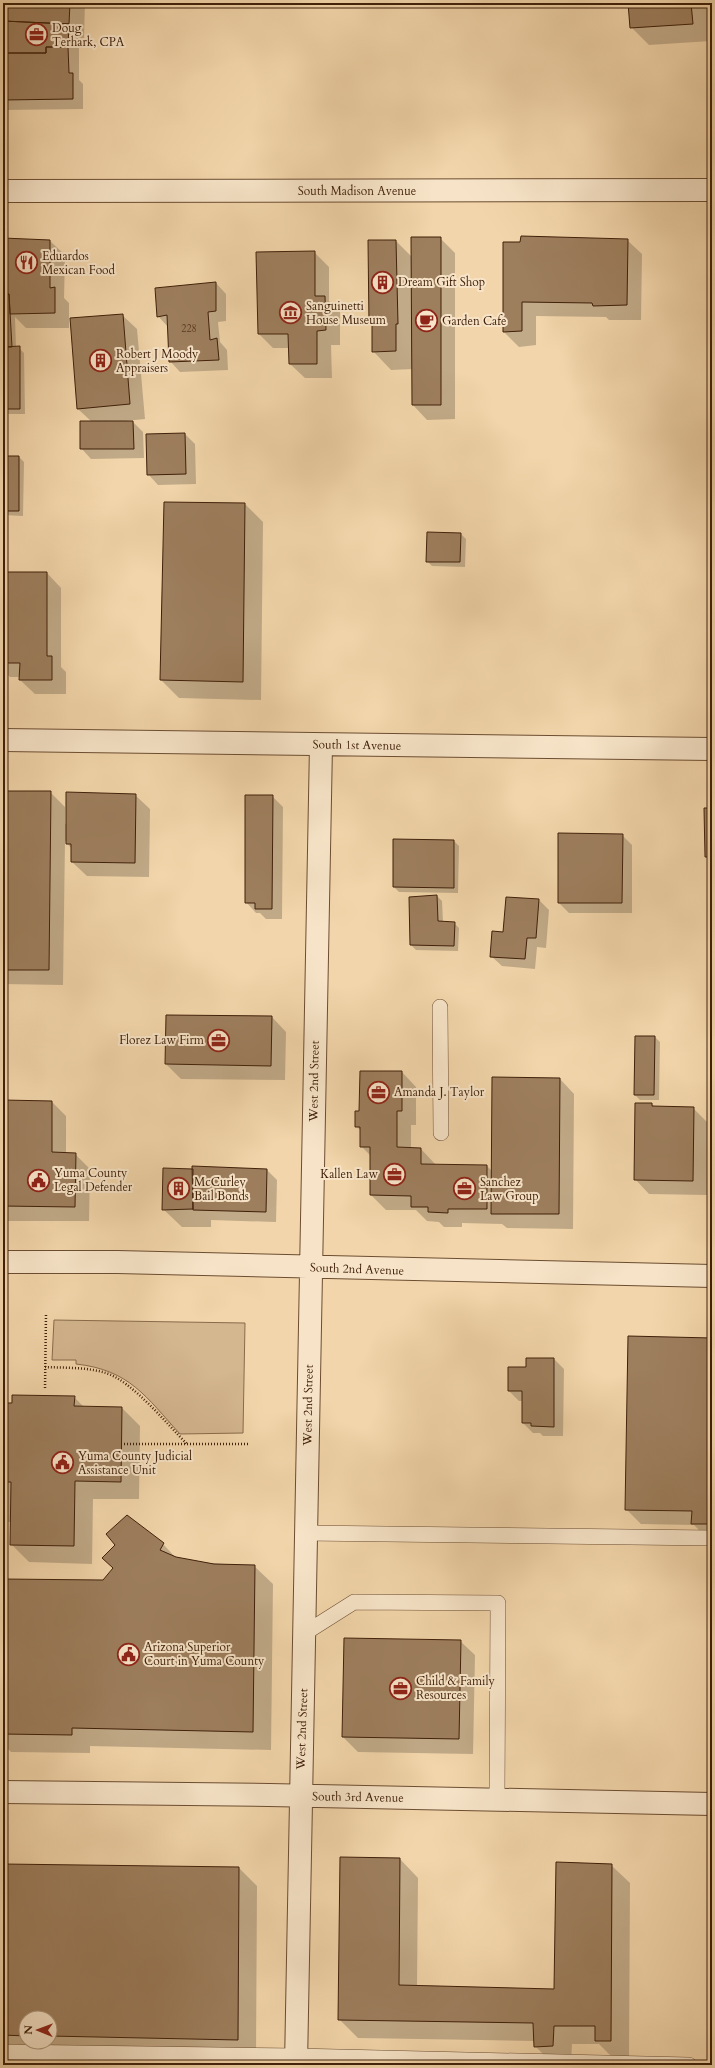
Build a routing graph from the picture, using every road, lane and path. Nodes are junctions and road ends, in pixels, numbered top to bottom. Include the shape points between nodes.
1 (712, 190) edge
2 (3, 191) edge
3 (3, 740) edge
4 (321, 745) junction
5 (712, 749) edge
6 (440, 1007) dead end
7 (441, 1133) dead end
8 (3, 1262) edge
9 (310, 1268) junction
10 (712, 1276) edge
11 (46, 1314) dead end
12 (45, 1367) junction
13 (45, 1388) dead end
14 (121, 1444) dead end
15 (187, 1444) junction
16 (250, 1444) dead end
17 (305, 1533) junction
18 (712, 1538) edge
19 (305, 1634) junction
20 (3, 1792) edge
21 (300, 1795) junction
22 (497, 1799) junction
23 (712, 1804) edge
24 (3, 2052) edge
25 (296, 2060) edge
26 (689, 2065) edge

1 - 2 street, South Madison Avenue
3 - 4 street, South 1st Avenue
4 - 5 street, South 1st Avenue
4 - 9 street, West 2nd Street
6 - 7 lane
8 - 9 street, South 2nd Avenue via 117,1262
9 - 10 street, South 2nd Avenue
9 - 17 street, West 2nd Street
11 - 12 path
12 - 13 path
12 - 15 path via 90,1369 107,1373 122,1381
14 - 15 path
15 - 16 path
17 - 18 lane
17 - 19 street, West 2nd Street
19 - 21 street, West 2nd Street
19 - 22 lane via 354,1602 498,1603
20 - 21 street, South 3rd Avenue
21 - 22 street, South 3rd Avenue
21 - 25 street, West 2nd Street
22 - 23 street, South 3rd Avenue
24 - 25 lane
25 - 26 lane

